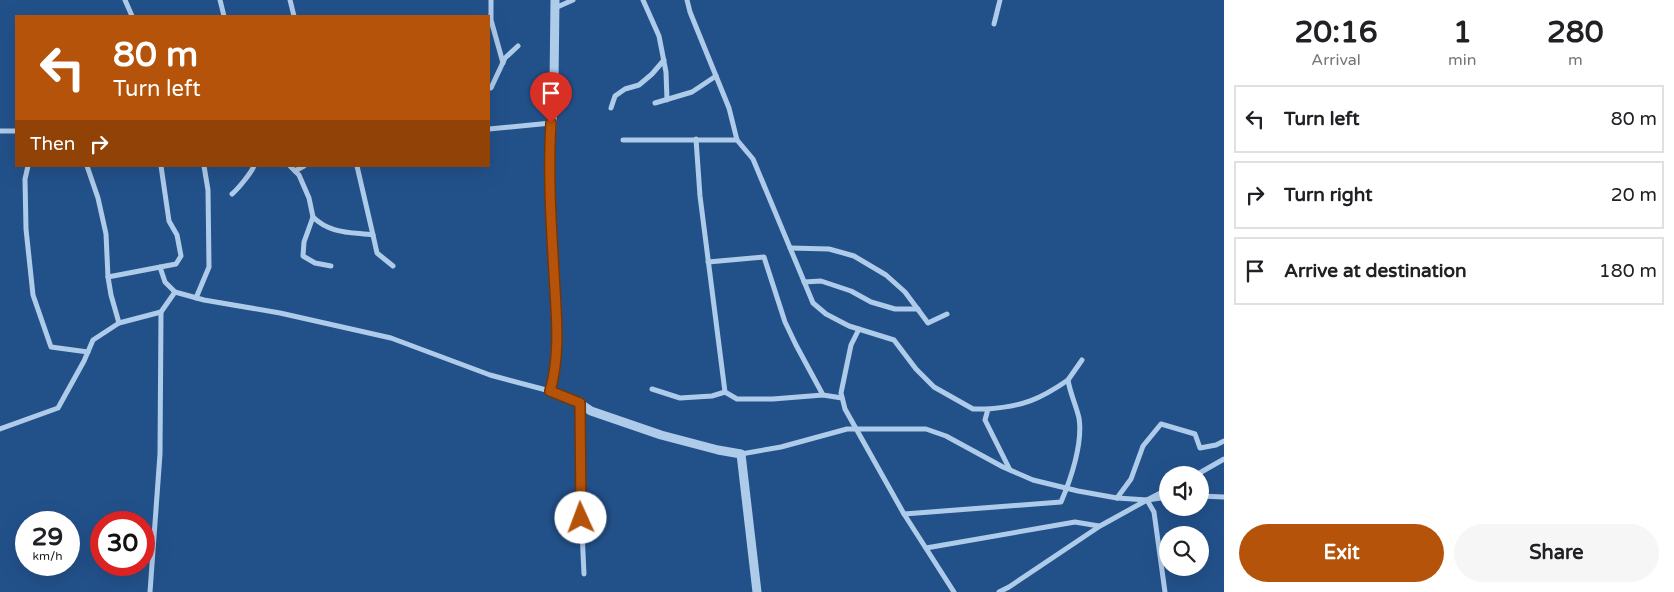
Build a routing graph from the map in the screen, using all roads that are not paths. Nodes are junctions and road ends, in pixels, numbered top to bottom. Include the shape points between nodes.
1 (125, 0) edge
2 (220, 0) edge
3 (290, 0) edge
4 (491, 0) edge
5 (573, 0) edge
6 (643, 0) edge
7 (687, 0) edge
8 (1000, 0) edge
9 (555, 4) edge
10 (132, 15) edge
11 (224, 15) edge
12 (294, 15) edge
13 (994, 24) dead end
14 (518, 46) dead end
15 (664, 60) junction
16 (502, 63) junction
17 (716, 76) junction
18 (490, 88) edge
19 (667, 100) junction
20 (655, 103) dead end
21 (611, 108) dead end
22 (551, 123) junction
23 (490, 129) edge
24 (0, 131) edge
25 (15, 131) edge
26 (696, 139) junction
27 (623, 140) dead end
28 (737, 140) junction
29 (28, 167) edge
30 (87, 167) edge
31 (161, 167) edge
32 (204, 167) edge
33 (253, 167) edge
34 (291, 167) edge
35 (302, 167) edge
36 (357, 167) edge
37 (295, 171) junction
38 (232, 194) dead end
39 (313, 217) junction
40 (373, 235) junction
41 (790, 248) junction
42 (708, 262) junction
43 (331, 266) dead end
44 (393, 266) dead end
45 (160, 267) junction
46 (108, 277) junction
47 (804, 282) junction
48 (174, 292) junction
49 (196, 298) junction
50 (918, 309) junction
51 (161, 312) junction
52 (947, 314) dead end
53 (119, 323) junction
54 (859, 329) junction
55 (88, 352) junction
56 (1082, 360) dead end
57 (1068, 380) junction
58 (652, 390) dead end
59 (550, 391) junction
60 (725, 392) junction
61 (824, 395) junction
62 (842, 398) junction
63 (580, 403) junction
64 (988, 409) junction
65 (0, 429) edge
66 (857, 429) junction
67 (1224, 441) edge
68 (741, 454) junction
69 (1224, 460) edge
70 (1209, 468) edge
71 (1010, 470) junction
72 (1067, 488) junction
73 (1159, 494) edge
74 (1209, 496) edge
75 (1224, 497) edge
76 (1117, 498) junction
77 (1159, 498) edge
78 (1147, 500) junction
79 (904, 514) junction
80 (1100, 526) junction
81 (926, 548) junction
82 (584, 574) dead end
83 (150, 592) edge
84 (757, 592) edge
85 (954, 592) edge
86 (999, 592) edge
87 (1166, 592) edge

1 - 10 street
2 - 11 street
3 - 12 street
4 - 16 street
5 - 9 street
6 - 15 street via 659,36
7 - 17 street
8 - 13 street
9 - 22 street
14 - 16 street
15 - 19 street
15 - 21 street via 640,85 615,96
16 - 18 street
17 - 19 street via 692,92
17 - 28 street
19 - 20 street
22 - 23 street
22 - 59 street via 556,314 555,373
24 - 25 street
26 - 27 street
26 - 28 street
26 - 42 street
28 - 41 street via 753,159
29 - 55 street via 26,229 33,295 51,347
30 - 46 street via 106,234
31 - 45 street via 169,221 181,256 176,264
32 - 49 street via 210,267
33 - 38 street
34 - 37 street
35 - 37 street
36 - 40 street
37 - 39 street via 309,198
39 - 40 street via 335,231
39 - 43 street via 304,242 303,256 315,264
40 - 44 street via 377,253
41 - 47 street
41 - 50 street via 829,249 854,256 886,275
42 - 60 street
42 - 61 street via 764,256 785,322
45 - 46 street
45 - 48 street via 165,282
46 - 53 street
47 - 50 street via 821,281 895,309
47 - 54 street via 813,303 826,314
48 - 49 street
48 - 51 street
49 - 59 street via 391,338 490,375
50 - 52 street via 928,323
51 - 53 street
51 - 83 street via 160,454
53 - 55 street via 94,340
54 - 62 street via 849,352
54 - 64 street via 894,340 934,387 973,409
55 - 65 street via 58,408
56 - 57 street
57 - 64 street via 1027,403
57 - 72 street via 1079,418 1080,436
58 - 60 street via 680,398
59 - 63 street
60 - 61 street via 737,399
61 - 62 street
62 - 66 street
63 - 68 street via 591,411 660,435
63 - 82 street
64 - 71 street via 985,420
66 - 68 street
66 - 71 street via 926,429
66 - 79 street
67 - 76 street via 1200,448 1195,434 1161,424 1143,446 1131,479
68 - 84 street
69 - 70 street
71 - 72 street via 1033,480
72 - 76 street
72 - 79 street via 1061,502
73 - 78 street
74 - 75 street
76 - 78 street
77 - 78 street
78 - 80 street
78 - 87 street via 1154,512
79 - 81 street
80 - 81 street via 1075,522
80 - 86 street
81 - 85 street

